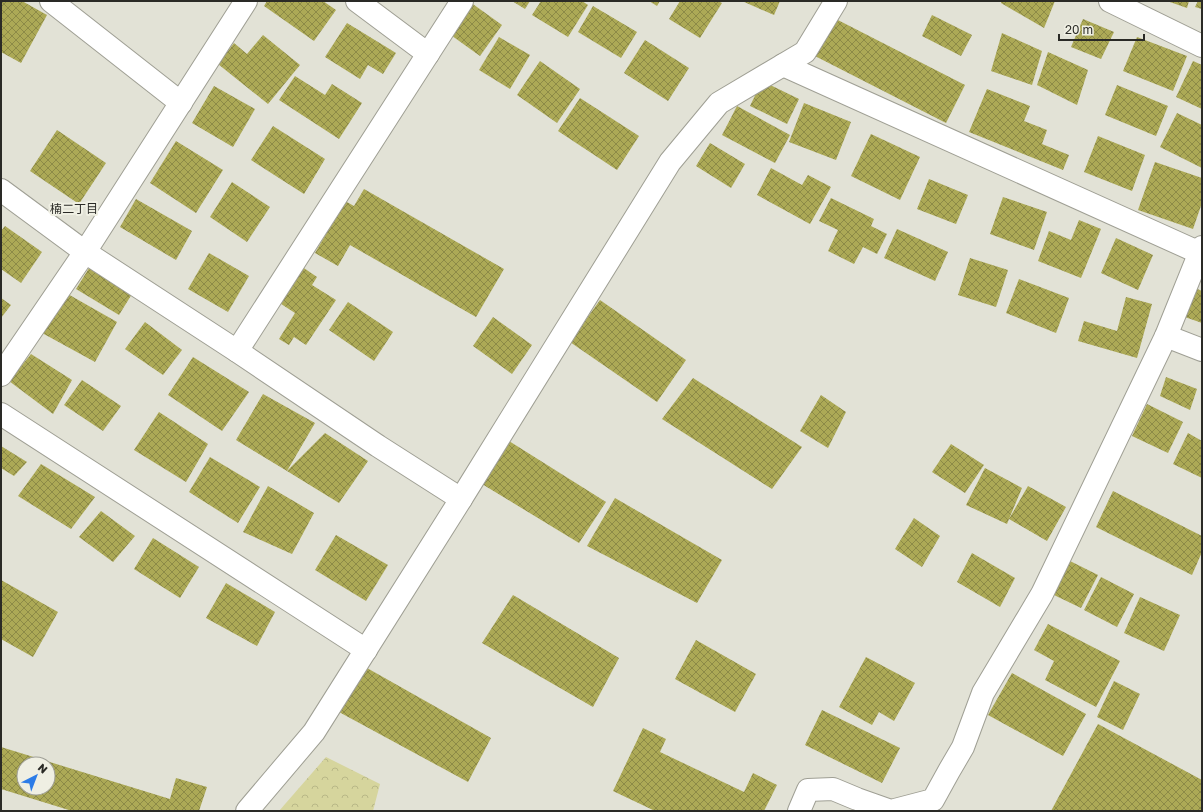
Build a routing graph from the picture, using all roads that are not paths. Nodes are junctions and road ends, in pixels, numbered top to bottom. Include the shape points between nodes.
1 (51, 1) edge
2 (246, 1) edge
3 (357, 1) edge
4 (462, 1) edge
5 (836, 1) edge
6 (1110, 1) edge
7 (1202, 46) edge
8 (428, 54) junction
9 (783, 65) junction
10 (181, 103) junction
11 (1, 190) edge
12 (1201, 250) edge
13 (85, 252) junction
14 (1166, 336) junction
15 (1202, 350) edge
16 (237, 351) junction
17 (1, 375) edge
18 (1, 414) edge
19 (461, 499) junction
20 (366, 650) junction
21 (247, 811) edge
22 (799, 811) edge

1 - 10 street
2 - 10 street
3 - 8 street
4 - 8 street
5 - 9 street via 805,52
6 - 7 street
8 - 16 street
9 - 12 street
9 - 19 street via 719,103 670,162
10 - 13 street
11 - 13 street
12 - 14 street
13 - 16 street
13 - 17 street
14 - 15 street
14 - 22 street via 1042,594 983,693 963,747 933,800 891,811 833,789 808,790
16 - 19 street
18 - 20 street
19 - 20 street
20 - 21 street via 314,732

